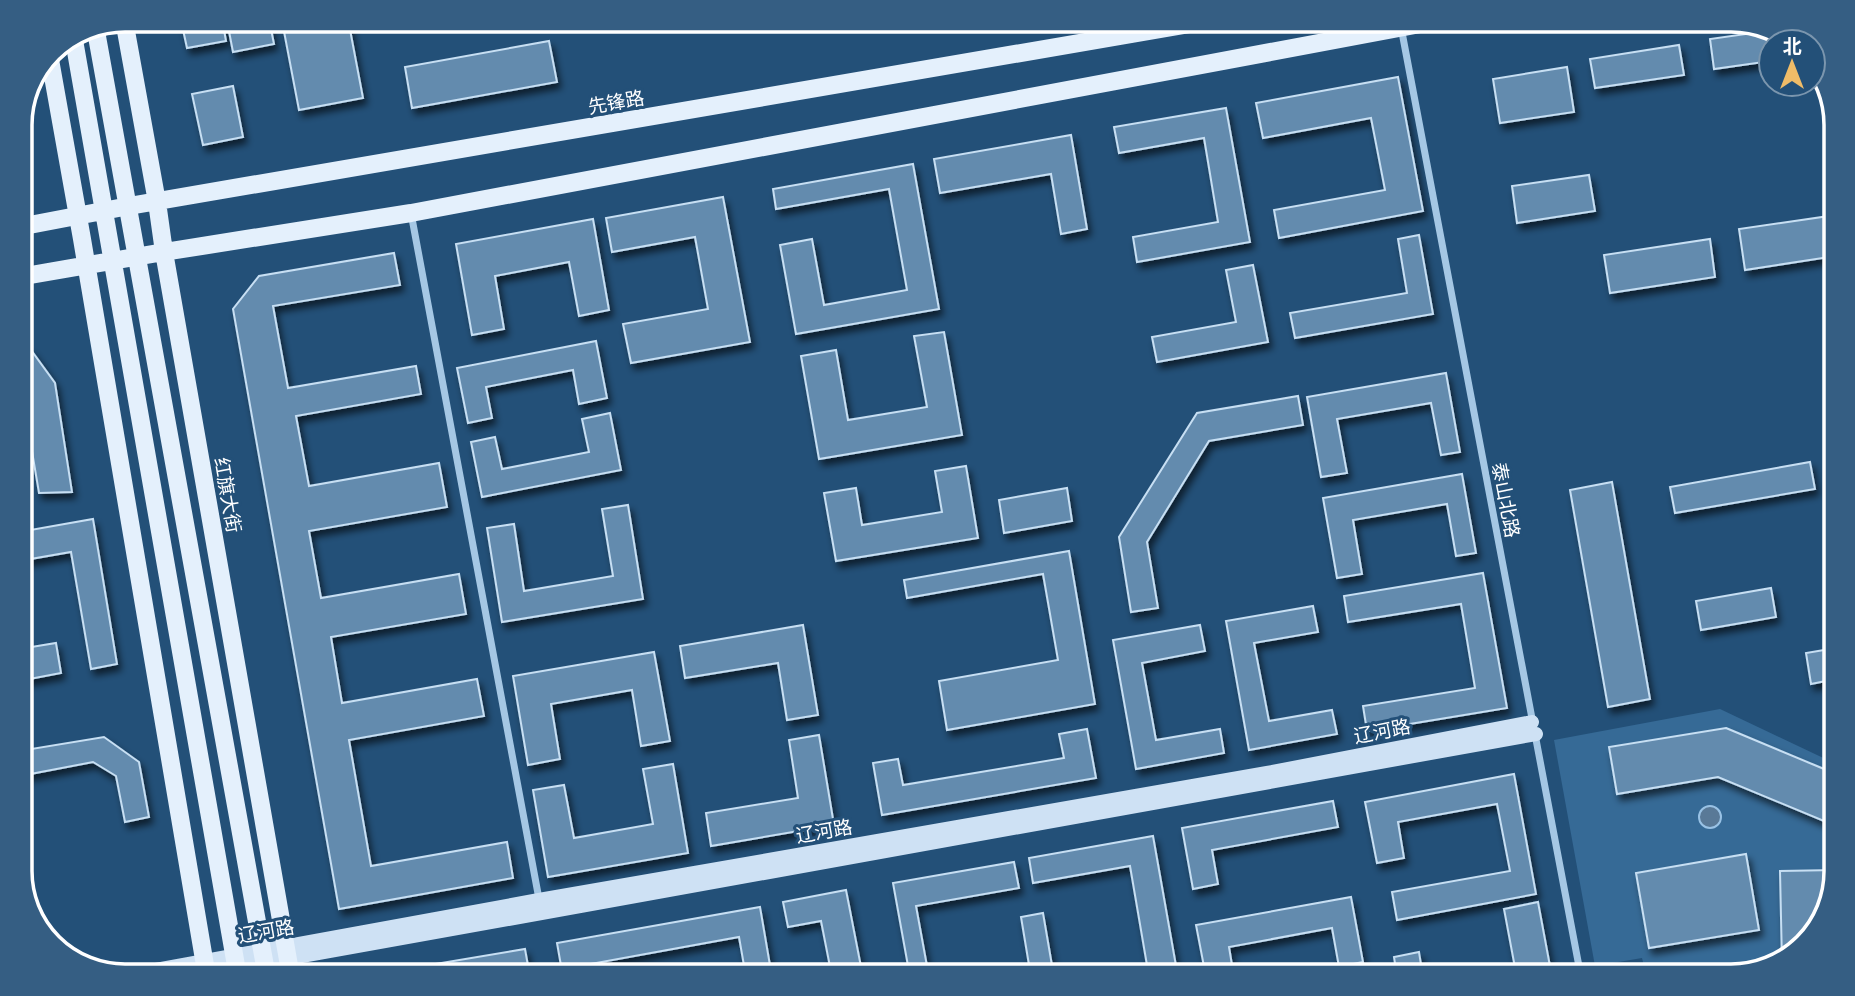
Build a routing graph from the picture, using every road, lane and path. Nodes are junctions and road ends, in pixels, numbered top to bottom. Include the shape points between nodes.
1 (126, 32) edge
2 (1144, 32) edge
3 (1358, 32) edge
4 (1402, 32) edge
5 (97, 36) edge
6 (75, 46) edge
7 (51, 69) edge
8 (157, 202) junction
9 (129, 206) junction
10 (104, 211) junction
11 (411, 213) junction
12 (78, 216) junction
13 (32, 225) edge
14 (164, 251) junction
15 (138, 257) junction
16 (113, 261) junction
17 (87, 265) junction
18 (32, 275) edge
19 (1534, 728) junction
20 (539, 900) junction
21 (287, 953) junction
22 (265, 963) edge
23 (205, 964) edge
24 (236, 964) edge
25 (289, 964) edge
26 (1579, 964) edge

1 - 8 main road, 红旗大街
2 - 8 main road, 先锋路
3 - 11 main road
4 - 19 street, 泰山北路
5 - 9 main road
6 - 10 main road
7 - 12 main road
8 - 9 main road, 先锋路
8 - 14 main road, 红旗大街
9 - 10 main road, 先锋路
9 - 15 main road
10 - 12 main road, 先锋路
10 - 16 main road
11 - 14 main road
11 - 20 street
12 - 13 main road, 先锋路
12 - 17 main road
14 - 15 main road
14 - 21 main road, 红旗大街
15 - 16 main road
15 - 22 main road
16 - 17 main road
16 - 24 main road
17 - 18 main road
17 - 23 main road
19 - 20 main road, 辽河路
19 - 21 main road, 辽河路
19 - 26 street, 泰山北路
20 - 21 main road, 辽河路
21 - 22 main road, 辽河路
21 - 25 main road, 红旗大街

